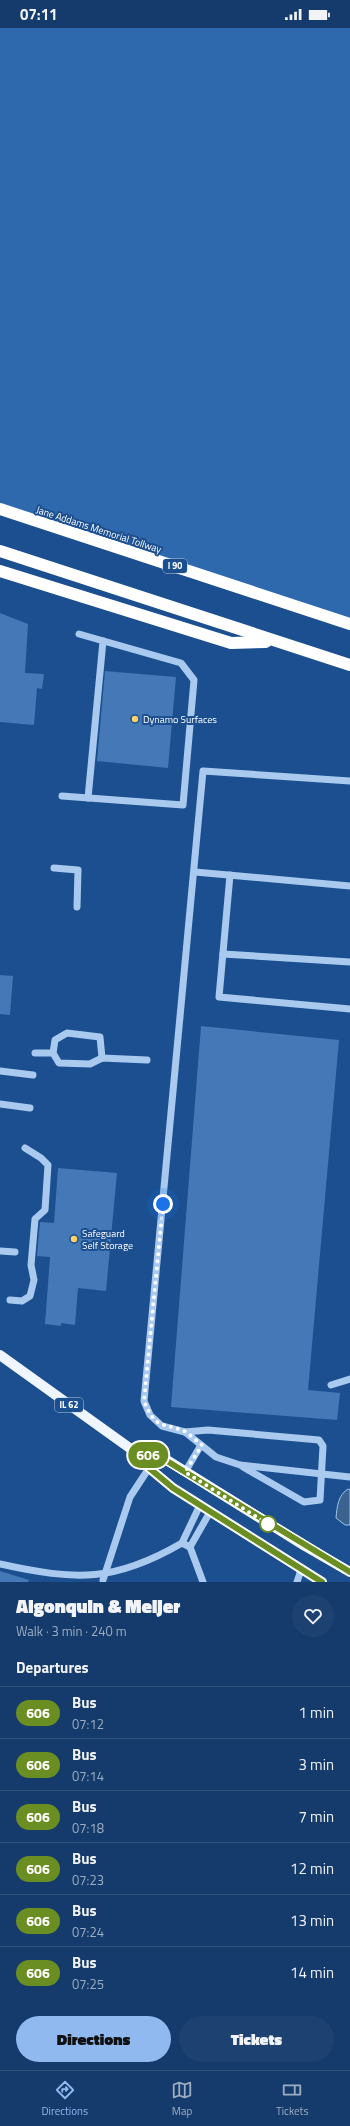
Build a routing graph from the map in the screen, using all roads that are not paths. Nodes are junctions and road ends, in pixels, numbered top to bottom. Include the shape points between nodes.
1 (0, 509) edge
2 (0, 551) edge
3 (0, 572) edge
4 (350, 624) edge
5 (79, 634) dead end
6 (103, 640) junction
7 (275, 642) junction
8 (350, 665) edge
9 (350, 781) edge
10 (62, 796) dead end
11 (88, 798) junction
12 (54, 868) dead end
13 (195, 872) junction
14 (230, 875) junction
15 (350, 886) edge
16 (76, 907) dead end
17 (223, 954) junction
18 (350, 962) edge
19 (350, 1009) edge
20 (35, 1053) dead end
21 (53, 1053) junction
22 (102, 1058) junction
23 (147, 1060) dead end
24 (0, 1071) edge
25 (33, 1075) dead end
26 (0, 1104) edge
27 (30, 1108) dead end
28 (25, 1148) dead end
29 (0, 1251) edge
30 (15, 1252) dead end
31 (10, 1300) dead end
32 (0, 1355) edge
33 (350, 1378) edge
34 (331, 1385) dead end
35 (185, 1432) junction
36 (202, 1445) junction
37 (138, 1454) junction
38 (240, 1465) junction
39 (149, 1468) junction
40 (185, 1472) junction
41 (322, 1474) junction
42 (350, 1477) edge
43 (200, 1505) junction
44 (210, 1512) junction
45 (182, 1543) junction
46 (190, 1547) junction
47 (0, 1564) edge
48 (301, 1570) junction
49 (350, 1572) edge
50 (103, 1580) junction
51 (75, 1581) edge
52 (89, 1581) edge
53 (203, 1582) edge
54 (297, 1582) edge
55 (322, 1582) edge

1 - 4 highway, Jane Addams Memorial Tollway / I 90
2 - 7 highway
3 - 7 highway via 231,643
5 - 6 lane
6 - 11 lane
6 - 11 lane via 181,663 194,680 183,805
7 - 8 highway
9 - 13 lane via 203,771
10 - 11 lane
12 - 16 lane via 78,870
13 - 14 lane
13 - 35 lane via 144,1401 150,1415 162,1426
14 - 15 lane
14 - 17 lane
17 - 18 lane
17 - 19 lane via 219,997
20 - 21 lane
21 - 22 lane via 59,1062 90,1064
21 - 22 lane via 56,1040 67,1033 100,1037
22 - 23 lane
24 - 25 lane
26 - 27 lane
28 - 31 lane via 42,1158 48,1165 48,1186 45,1210 35,1219 31,1265 34,1280 30,1296 22,1301
29 - 30 lane
32 - 37 main road, IL 62
33 - 34 lane
35 - 36 lane
35 - 41 lane via 208,1430 319,1440 323,1446
36 - 38 lane via 216,1456
36 - 40 lane
37 - 39 main road, IL 62
37 - 40 main road, IL 62 via 162,1458
38 - 41 lane
38 - 41 lane via 304,1502 320,1500
39 - 43 main road, IL 62 via 173,1488
39 - 50 lane via 130,1497
40 - 49 main road, IL 62
41 - 42 lane
43 - 44 main road, IL 62
43 - 45 lane
44 - 46 lane
44 - 48 main road, IL 62
45 - 46 lane
45 - 50 lane via 164,1558 139,1572
46 - 53 lane
47 - 51 lane
48 - 54 lane
48 - 55 main road, IL 62
50 - 52 lane
51 - 52 lane

